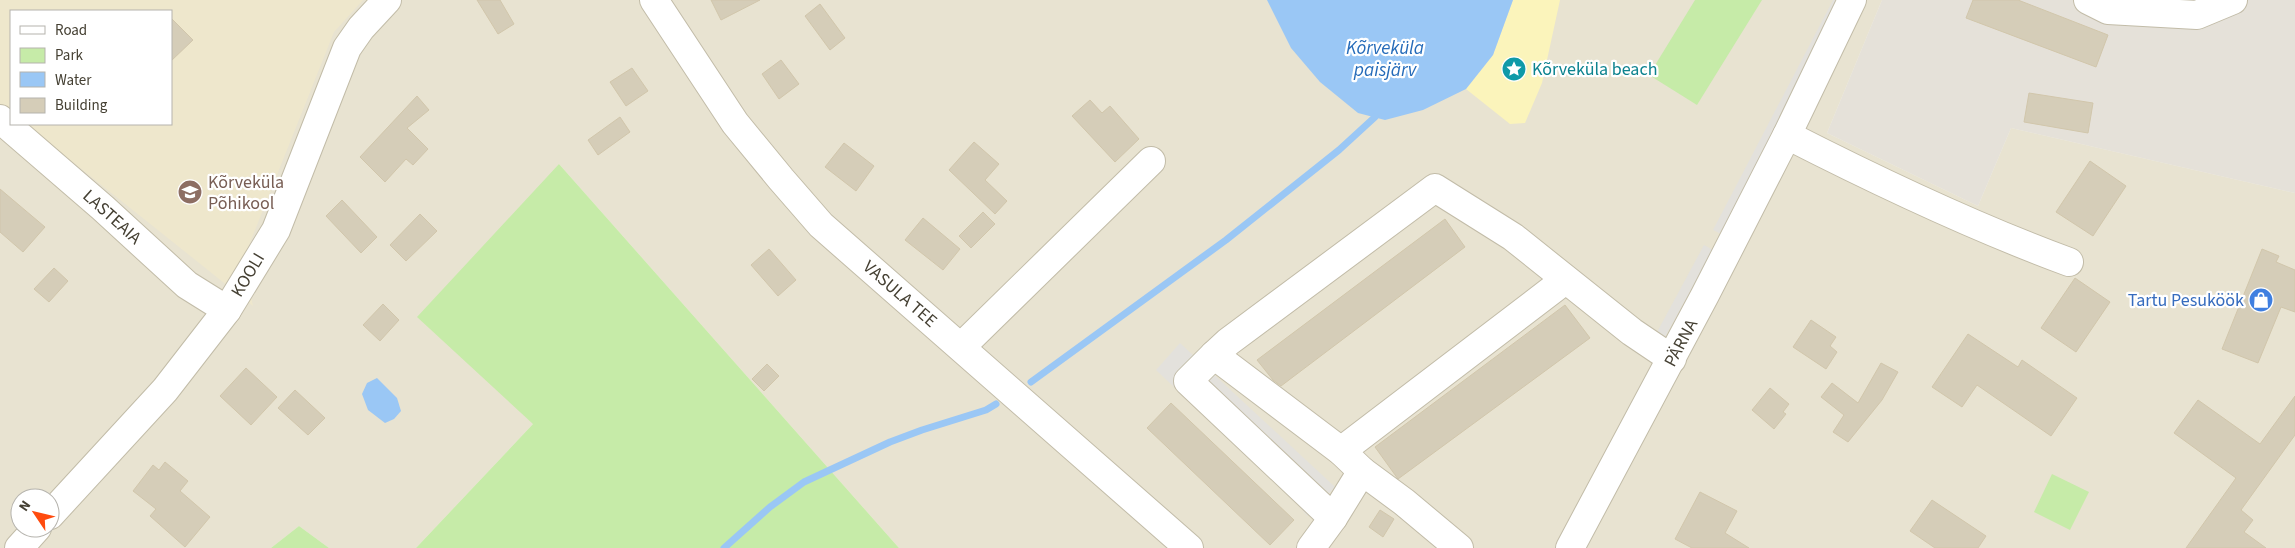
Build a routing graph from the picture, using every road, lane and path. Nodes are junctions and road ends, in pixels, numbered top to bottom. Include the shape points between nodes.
1 (388, 0) edge
2 (654, 0) edge
3 (1852, 0) edge
4 (2088, 0) edge
5 (2234, 0) edge
6 (0, 119) edge
7 (1787, 135) junction
8 (1151, 161) dead end
9 (2069, 262) dead end
10 (1565, 280) junction
11 (227, 310) junction
12 (960, 347) junction
13 (1214, 355) junction
14 (1672, 359) junction
15 (1341, 452) junction
16 (1362, 471) junction
17 (60, 503) edge
18 (1334, 518) junction
19 (28, 538) edge
20 (1574, 547) edge
21 (19, 548) edge
22 (1189, 548) edge
23 (1311, 548) edge
24 (1459, 548) edge

1 - 11 street, KOOLI via 347,48 276,230
2 - 12 street, VASULA TEE via 735,123 780,180 822,225
3 - 7 street, PÄRNA
4 - 5 street via 2108,10 2197,15
6 - 11 street, LASTEAIA via 187,285
7 - 9 street via 1905,195 2017,244
7 - 14 street, PÄRNA
8 - 12 street
10 - 13 street via 1514,237 1435,188
10 - 14 street
10 - 15 street
11 - 17 street, KOOLI via 165,390
12 - 22 street, VASULA TEE
13 - 15 street
13 - 18 street via 1188,381
14 - 20 street, PÄRNA
15 - 16 street
16 - 18 street
16 - 24 street
18 - 23 street
19 - 21 street

